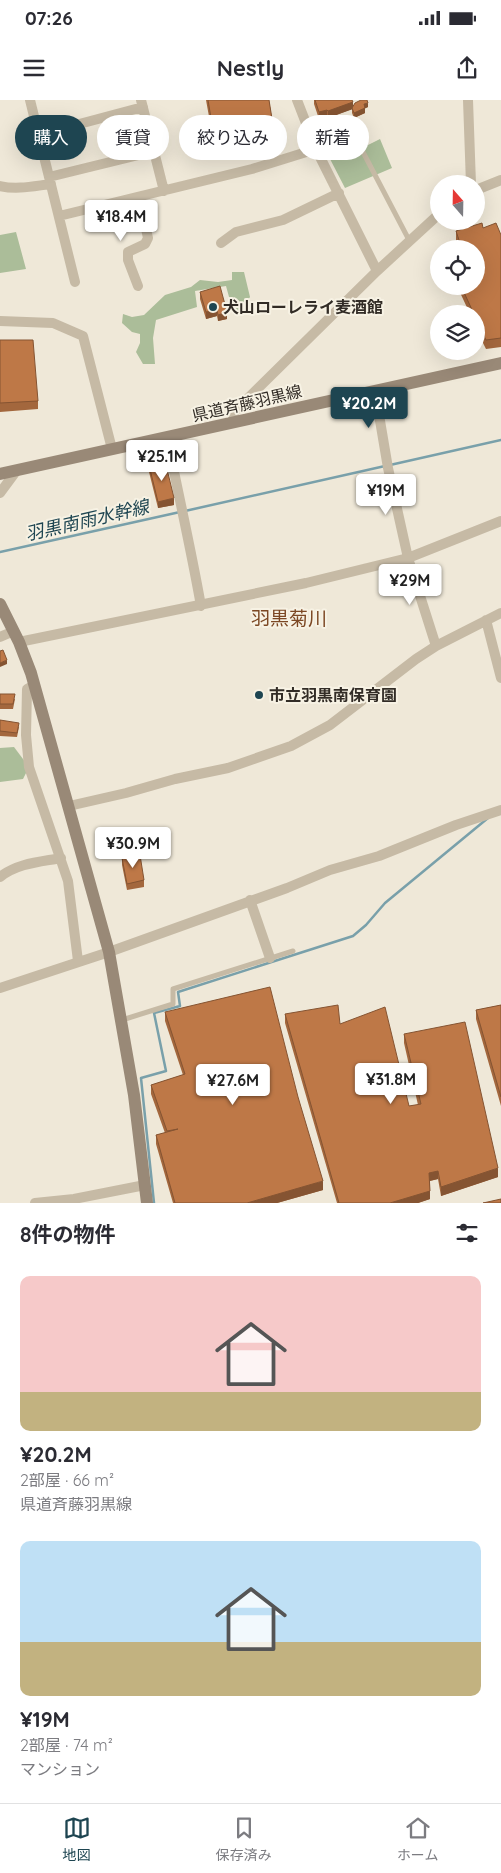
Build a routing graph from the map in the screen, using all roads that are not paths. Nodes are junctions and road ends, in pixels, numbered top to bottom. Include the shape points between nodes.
1 (30, 100) edge
2 (297, 100) edge
3 (468, 100) edge
4 (142, 104) edge
5 (33, 115) edge
6 (303, 115) edge
7 (87, 120) edge
8 (297, 155) edge
9 (45, 160) edge
10 (122, 160) edge
11 (157, 160) edge
12 (322, 160) edge
13 (367, 160) edge
14 (471, 175) edge
15 (50, 180) junction
16 (501, 180) edge
17 (0, 186) edge
18 (485, 186) edge
19 (164, 191) junction
20 (339, 193) junction
21 (139, 197) junction
22 (59, 216) junction
23 (430, 222) edge
24 (409, 240) junction
25 (221, 243) dead end
26 (377, 270) junction
27 (75, 282) dead end
28 (138, 286) dead end
29 (0, 321) edge
30 (501, 364) edge
31 (375, 391) junction
32 (233, 422) junction
33 (167, 437) junction
34 (112, 449) junction
35 (17, 470) junction
36 (0, 474) edge
37 (0, 493) edge
38 (501, 521) edge
39 (408, 558) junction
40 (0, 604) edge
41 (200, 606) junction
42 (501, 613) edge
43 (486, 620) junction
44 (17, 637) junction
45 (0, 638) edge
46 (436, 646) junction
47 (501, 678) edge
48 (34, 685) junction
49 (69, 806) junction
50 (501, 810) edge
51 (61, 858) junction
52 (0, 877) edge
53 (250, 900) junction
54 (109, 952) junction
55 (293, 952) dead end
56 (270, 958) junction
57 (78, 961) junction
58 (0, 988) edge
59 (121, 1020) junction
60 (145, 1186) junction
61 (36, 1203) edge
62 (147, 1203) edge

1 - 5 street
2 - 6 street
3 - 14 street
4 - 7 street
8 - 19 street
9 - 15 street
10 - 15 street
11 - 19 street
12 - 20 street
13 - 24 lane
15 - 17 street via 27,187
15 - 22 street
16 - 18 street
19 - 21 street
20 - 25 street via 283,220 236,232
20 - 26 street
21 - 22 street
21 - 28 street via 148,238 145,244 128,252
22 - 27 street
23 - 24 street
24 - 26 street
26 - 32 street via 234,412
29 - 34 street via 53,323 83,336
30 - 31 street, 県道斉藤羽黒線
31 - 32 street, 県道斉藤羽黒線
31 - 39 street via 387,465
32 - 33 street, 県道斉藤羽黒線
33 - 34 street, 県道斉藤羽黒線
33 - 41 street via 190,541
34 - 35 street, 県道斉藤羽黒線
35 - 36 street, 県道斉藤羽黒線
35 - 37 street
38 - 39 street
39 - 41 street
39 - 46 street
40 - 44 street
41 - 44 street
42 - 43 street
43 - 46 street
43 - 47 street
44 - 45 street
44 - 48 street
46 - 49 street via 330,725 290,746 228,768
48 - 49 street
48 - 51 street via 27,689 29,767
49 - 54 street
50 - 53 street
51 - 52 street via 19,866
51 - 57 street via 68,881
53 - 54 street
53 - 56 street
54 - 57 street
54 - 59 street
55 - 56 lane
56 - 59 lane via 174,989 173,1004
57 - 58 street
59 - 60 street
60 - 61 street
60 - 62 street

